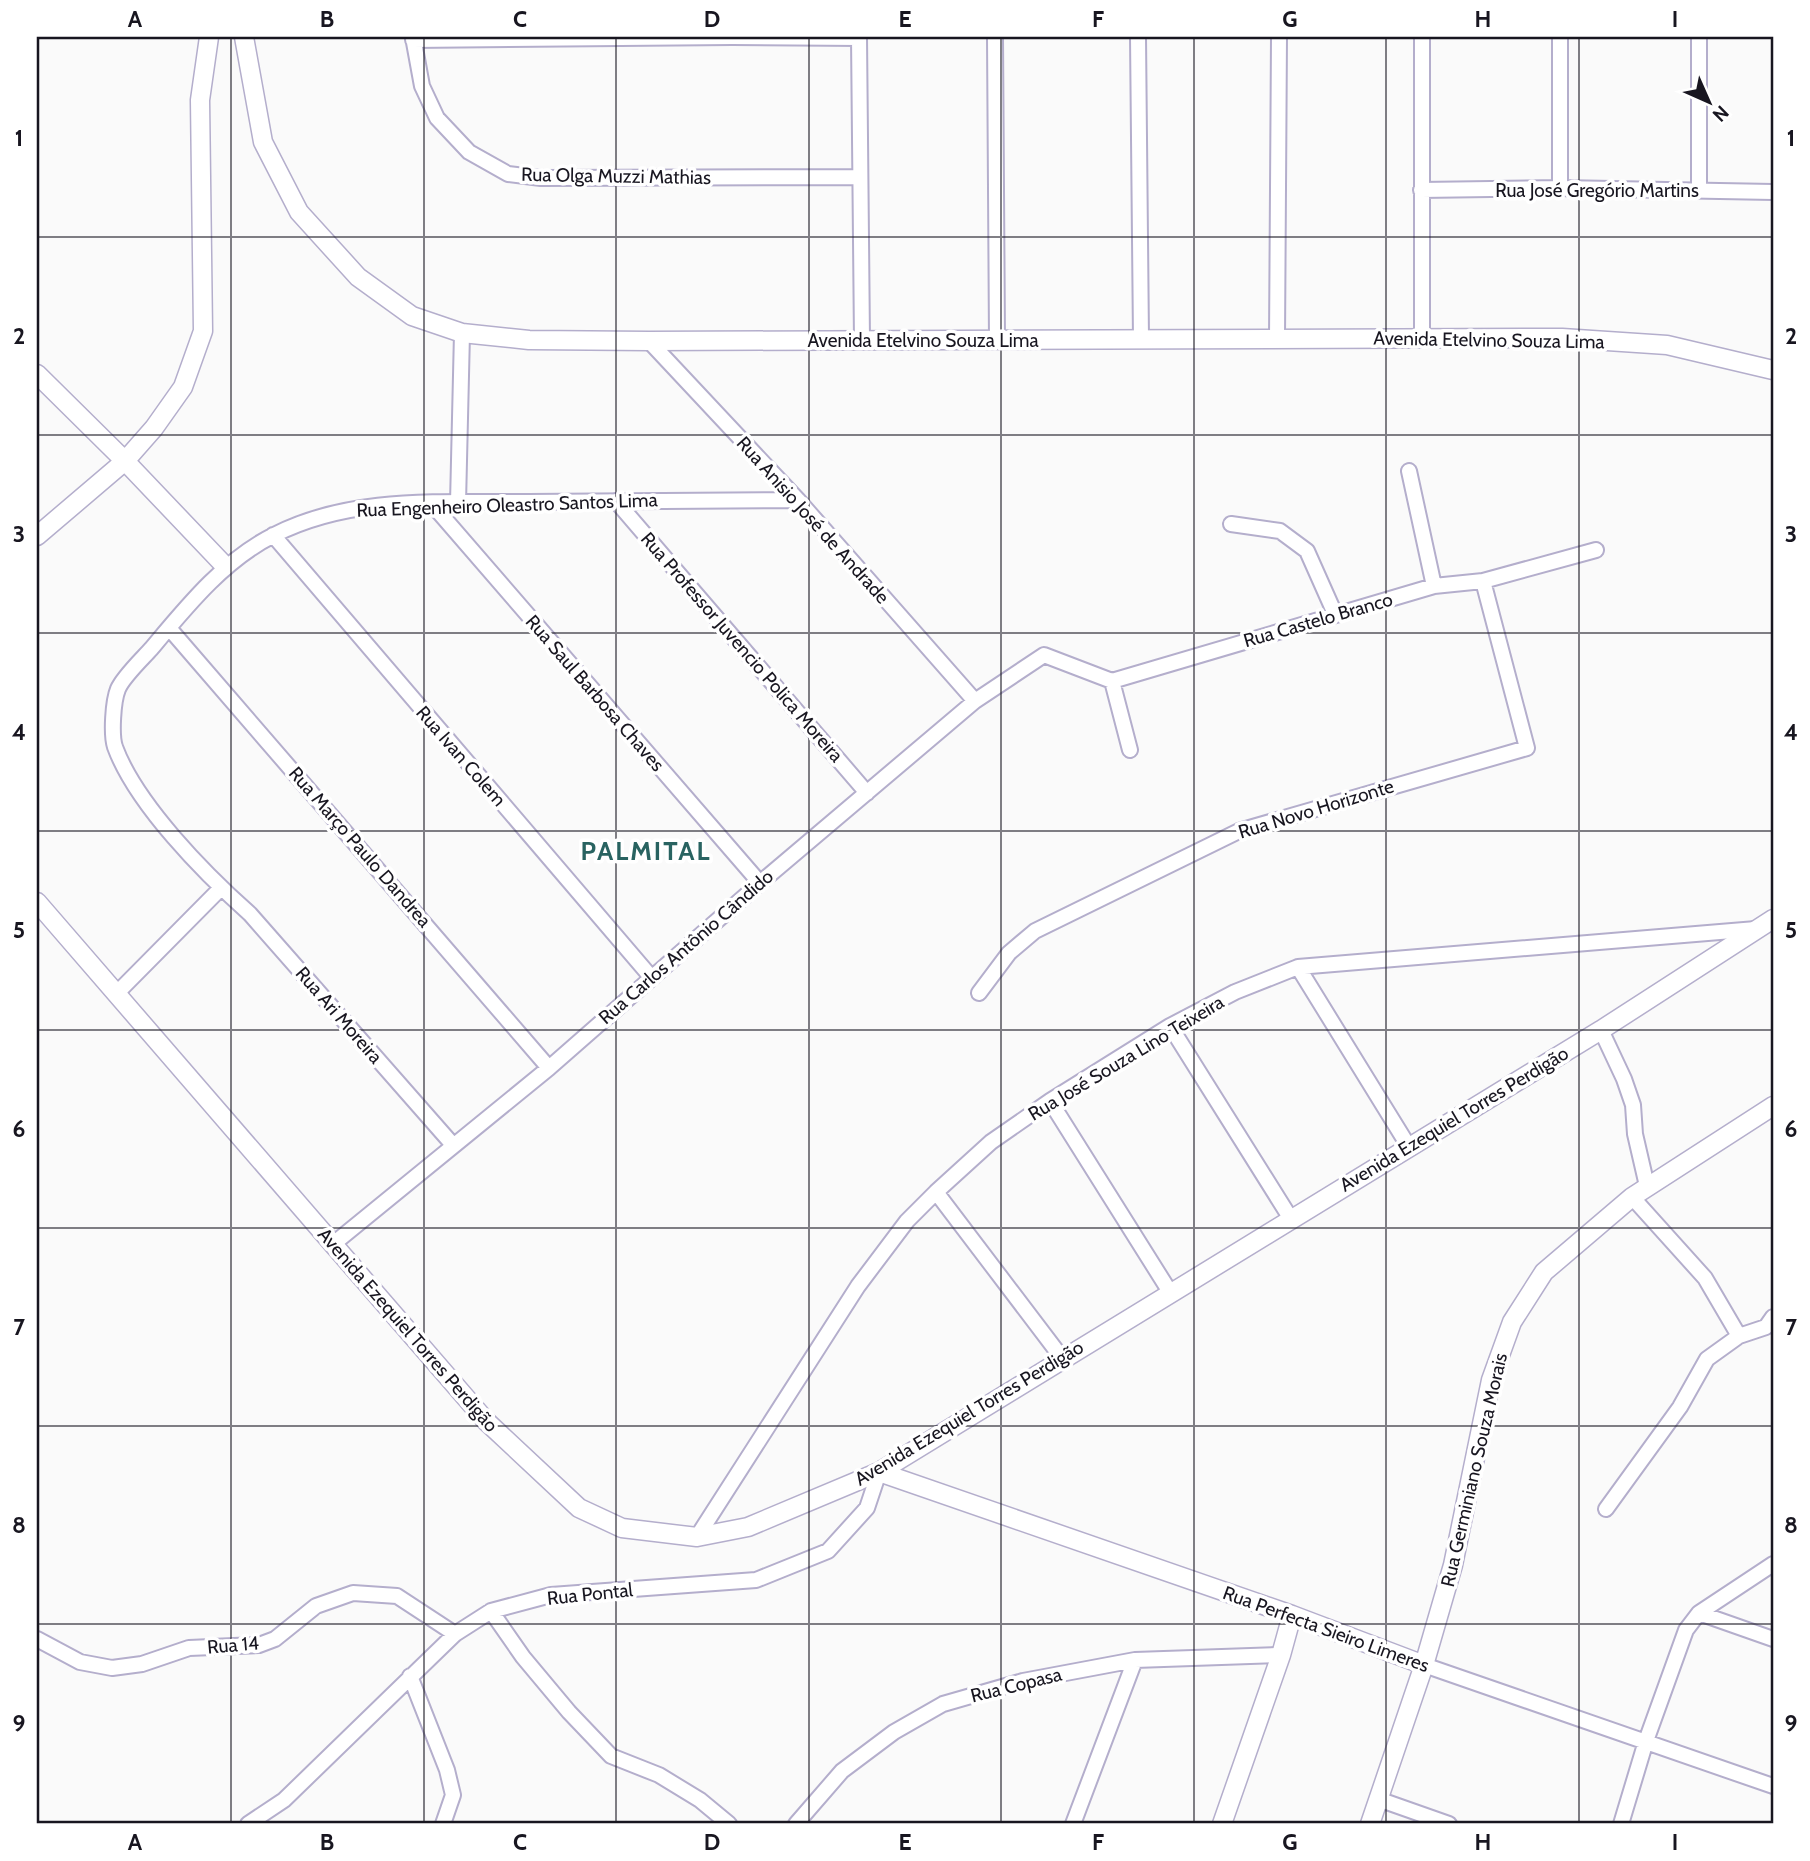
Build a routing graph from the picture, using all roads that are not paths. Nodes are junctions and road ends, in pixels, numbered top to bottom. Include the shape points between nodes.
1 (209, 37) edge
2 (244, 37) edge
3 (859, 37) edge
4 (995, 37) edge
5 (1138, 37) edge
6 (1279, 37) edge
7 (1422, 37) edge
8 (1560, 37) edge
9 (1699, 37) edge
10 (413, 38) edge
11 (860, 177) junction
12 (1560, 188) junction
13 (1421, 190) junction
14 (1699, 191) junction
15 (1773, 192) edge
16 (462, 333) junction
17 (1423, 338) junction
18 (1141, 339) junction
19 (1277, 339) junction
20 (862, 340) junction
21 (997, 340) junction
22 (649, 341) junction
23 (1773, 370) edge
24 (37, 374) edge
25 (125, 461) junction
26 (1409, 471) dead end
27 (797, 500) junction
28 (616, 501) junction
29 (431, 503) junction
30 (458, 503) junction
31 (1231, 524) dead end
32 (272, 535) junction
33 (37, 536) edge
34 (1596, 550) dead end
35 (225, 566) junction
36 (1483, 581) junction
37 (1434, 586) junction
38 (1335, 614) junction
39 (169, 628) junction
40 (1112, 681) junction
41 (975, 701) junction
42 (1130, 750) dead end
43 (867, 793) junction
44 (147, 805) joint
45 (760, 883) junction
46 (221, 888) junction
47 (37, 902) edge
48 (1773, 919) edge
49 (1756, 929) junction
50 (1298, 967) junction
51 (651, 977) junction
52 (979, 993) dead end
53 (116, 994) junction
54 (1170, 1026) junction
55 (1601, 1030) junction
56 (550, 1068) junction
57 (1050, 1101) junction
58 (1773, 1107) edge
59 (453, 1145) junction
60 (1409, 1147) junction
61 (1647, 1186) junction
62 (936, 1192) junction
63 (1632, 1197) junction
64 (1291, 1219) junction
65 (332, 1245) junction
66 (1170, 1293) junction
67 (1773, 1317) edge
68 (1739, 1336) junction
69 (1062, 1358) junction
70 (879, 1472) junction
71 (1606, 1509) dead end
72 (697, 1537) junction
73 (1773, 1564) edge
74 (491, 1611) junction
75 (1699, 1613) junction
76 (1292, 1615) junction
77 (455, 1634) junction
78 (37, 1639) edge
79 (1773, 1639) edge
80 (1281, 1655) junction
81 (1135, 1660) junction
82 (1424, 1665) junction
83 (410, 1676) junction
84 (1646, 1741) junction
85 (1773, 1786) edge
86 (1378, 1799) junction
87 (248, 1824) edge
88 (443, 1824) edge
89 (729, 1824) edge
90 (796, 1824) edge
91 (1073, 1824) edge
92 (1222, 1824) edge
93 (1370, 1824) edge
94 (1449, 1824) edge
95 (1620, 1824) edge

1 - 25 street via 200,100 203,331 183,387
2 - 16 street, Avenida Etelvino Souza Lima via 264,142 299,212 358,277 412,316
3 - 10 street
3 - 11 street
4 - 21 street
5 - 18 street
6 - 19 street
7 - 13 street
8 - 12 street
9 - 14 street
10 - 11 street, Rua Olga Muzzi Mathias via 422,86 438,118 468,152 508,173 541,178
11 - 20 street
12 - 13 street, Rua José Gregório Martins
12 - 14 street, Rua José Gregório Martins
13 - 17 street
14 - 15 street, Rua José Gregório Martins
16 - 22 street, Avenida Etelvino Souza Lima via 529,340
16 - 30 street
17 - 19 street, Avenida Etelvino Souza Lima
17 - 23 street, Avenida Etelvino Souza Lima via 1562,338 1667,345
18 - 19 street, Avenida Etelvino Souza Lima
18 - 21 street, Avenida Etelvino Souza Lima
20 - 21 street, Avenida Etelvino Souza Lima
20 - 22 street, Avenida Etelvino Souza Lima
22 - 27 street, Rua Anisio José de Andrade
24 - 25 street
25 - 33 street
25 - 35 street
26 - 37 street
27 - 28 street, Rua Engenheiro Oleastro Santos Lima
27 - 41 street, Rua Anisio José de Andrade
28 - 30 street, Rua Engenheiro Oleastro Santos Lima
28 - 43 street, Rua Professor Juvencio Polica Moreira
29 - 30 street, Rua Engenheiro Oleastro Santos Lima
29 - 32 street, Rua Engenheiro Oleastro Santos Lima via 360,506 311,518
29 - 45 street, Rua Saul Barbosa Chaves
31 - 38 street via 1280,531 1307,551
32 - 35 street, Rua Engenheiro Oleastro Santos Lima
32 - 51 street, Rua Ivan Colem
34 - 36 street, Rua Castelo Branco
35 - 39 street, Rua Engenheiro Oleastro Santos Lima
36 - 37 street, Rua Castelo Branco
36 - 52 street, Rua Novo Horizonte via 1527,748 1239,831 1035,931 1009,954
37 - 38 street, Rua Castelo Branco
38 - 40 street, Rua Castelo Branco
39 - 44 street, Rua Engenheiro Oleastro Santos Lima via 118,689 113,714 114,744
39 - 56 street, Rua Março Paulo Dandrea
40 - 41 street, Rua Carlos Antônio Cândido via 1044,655
40 - 42 street
41 - 43 street, Rua Carlos Antônio Cândido
43 - 45 street, Rua Carlos Antônio Cândido
44 - 46 street, Rua Ari Moreira
45 - 51 street, Rua Carlos Antônio Cândido
46 - 53 street
46 - 59 street, Rua Ari Moreira via 250,914
47 - 53 street, Avenida Ezequiel Torres Perdigão
48 - 49 street, Avenida Ezequiel Torres Perdigão
49 - 50 street, Rua José Souza Lino Teixeira
49 - 55 street, Avenida Ezequiel Torres Perdigão
50 - 54 street, Rua José Souza Lino Teixeira via 1234,992
50 - 60 street
51 - 56 street, Rua Carlos Antônio Cândido
53 - 65 street, Avenida Ezequiel Torres Perdigão
54 - 57 street, Rua José Souza Lino Teixeira
54 - 64 street
55 - 60 street, Avenida Ezequiel Torres Perdigão
55 - 61 street via 1633,1105
56 - 59 street, Rua Carlos Antônio Cândido
57 - 62 street, Rua José Souza Lino Teixeira via 991,1142
57 - 66 street
58 - 61 street, Rua Germiniano Souza Morais
59 - 65 street, Rua Carlos Antônio Cândido
60 - 64 street, Avenida Ezequiel Torres Perdigão
61 - 63 street, Rua Germiniano Souza Morais
62 - 69 street
62 - 72 street, Rua José Souza Lino Teixeira via 907,1221 858,1286
63 - 68 street via 1705,1278
63 - 82 street, Rua Germiniano Souza Morais via 1544,1272 1512,1322 1491,1380 1453,1565
64 - 66 street, Avenida Ezequiel Torres Perdigão
65 - 72 street, Avenida Ezequiel Torres Perdigão via 486,1421 579,1508 622,1528
66 - 69 street, Avenida Ezequiel Torres Perdigão
67 - 68 street via 1766,1327
68 - 71 street via 1707,1359 1680,1407
69 - 70 street, Avenida Ezequiel Torres Perdigão
70 - 72 street, Avenida Ezequiel Torres Perdigão via 748,1527
70 - 74 street, Rua Pontal via 867,1508 828,1551 756,1580 551,1595
70 - 76 street, Rua Perfecta Sieiro Limeres
73 - 75 street
74 - 77 street, Rua Pontal
74 - 89 street via 523,1657 611,1756 659,1775
75 - 79 street
75 - 84 street via 1686,1630
76 - 80 street
76 - 82 street, Rua Perfecta Sieiro Limeres
77 - 78 street, Rua 14 via 397,1597 353,1593 316,1606 275,1639 259,1645 189,1648 142,1664 112,1668 80,1662
77 - 83 street, Rua Pontal
80 - 81 street, Rua Copasa
80 - 92 street
81 - 90 street, Rua Copasa via 1023,1681 943,1704 894,1732 842,1771
81 - 91 street
82 - 84 street, Rua Perfecta Sieiro Limeres
82 - 86 street, Rua Germiniano Souza Morais
83 - 87 street, Rua Pontal via 284,1800
83 - 88 street via 453,1795
84 - 85 street, Rua Perfecta Sieiro Limeres
84 - 95 street
86 - 93 street, Rua Germiniano Souza Morais
86 - 94 street

